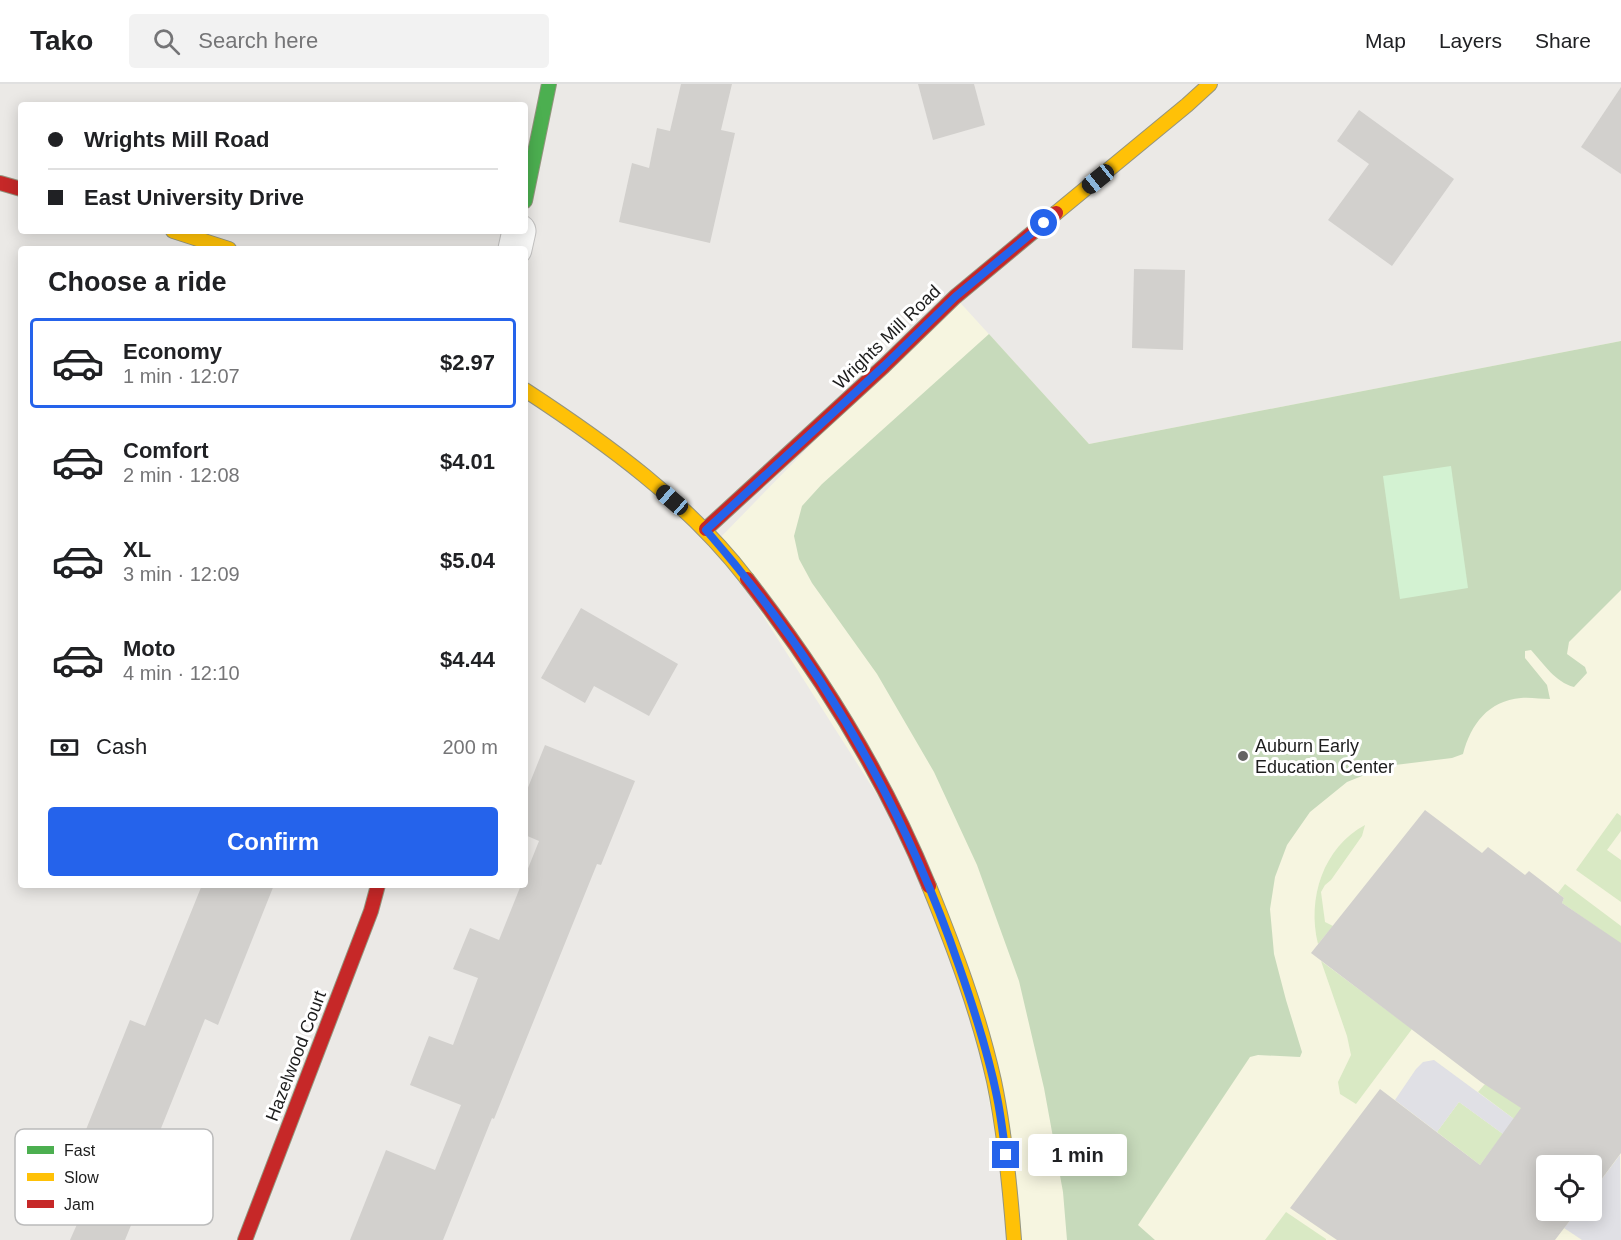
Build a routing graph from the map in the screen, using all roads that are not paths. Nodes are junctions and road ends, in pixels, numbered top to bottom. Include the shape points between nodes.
1 (549, 84) edge
2 (1210, 84) edge
3 (0, 183) edge
4 (528, 186) edge
5 (18, 188) edge
6 (182, 234) edge
7 (220, 246) edge
8 (528, 392) edge
9 (706, 530) junction
10 (377, 888) edge
11 (245, 1240) edge
12 (1014, 1240) edge

1 - 4 street
2 - 9 street, Wrights Mill Road via 955,297
3 - 5 street
6 - 7 street
8 - 9 street via 602,443
9 - 12 street via 808,660 848,723 918,860 947,928 985,1047 999,1108
10 - 11 street, Hazelwood Court

